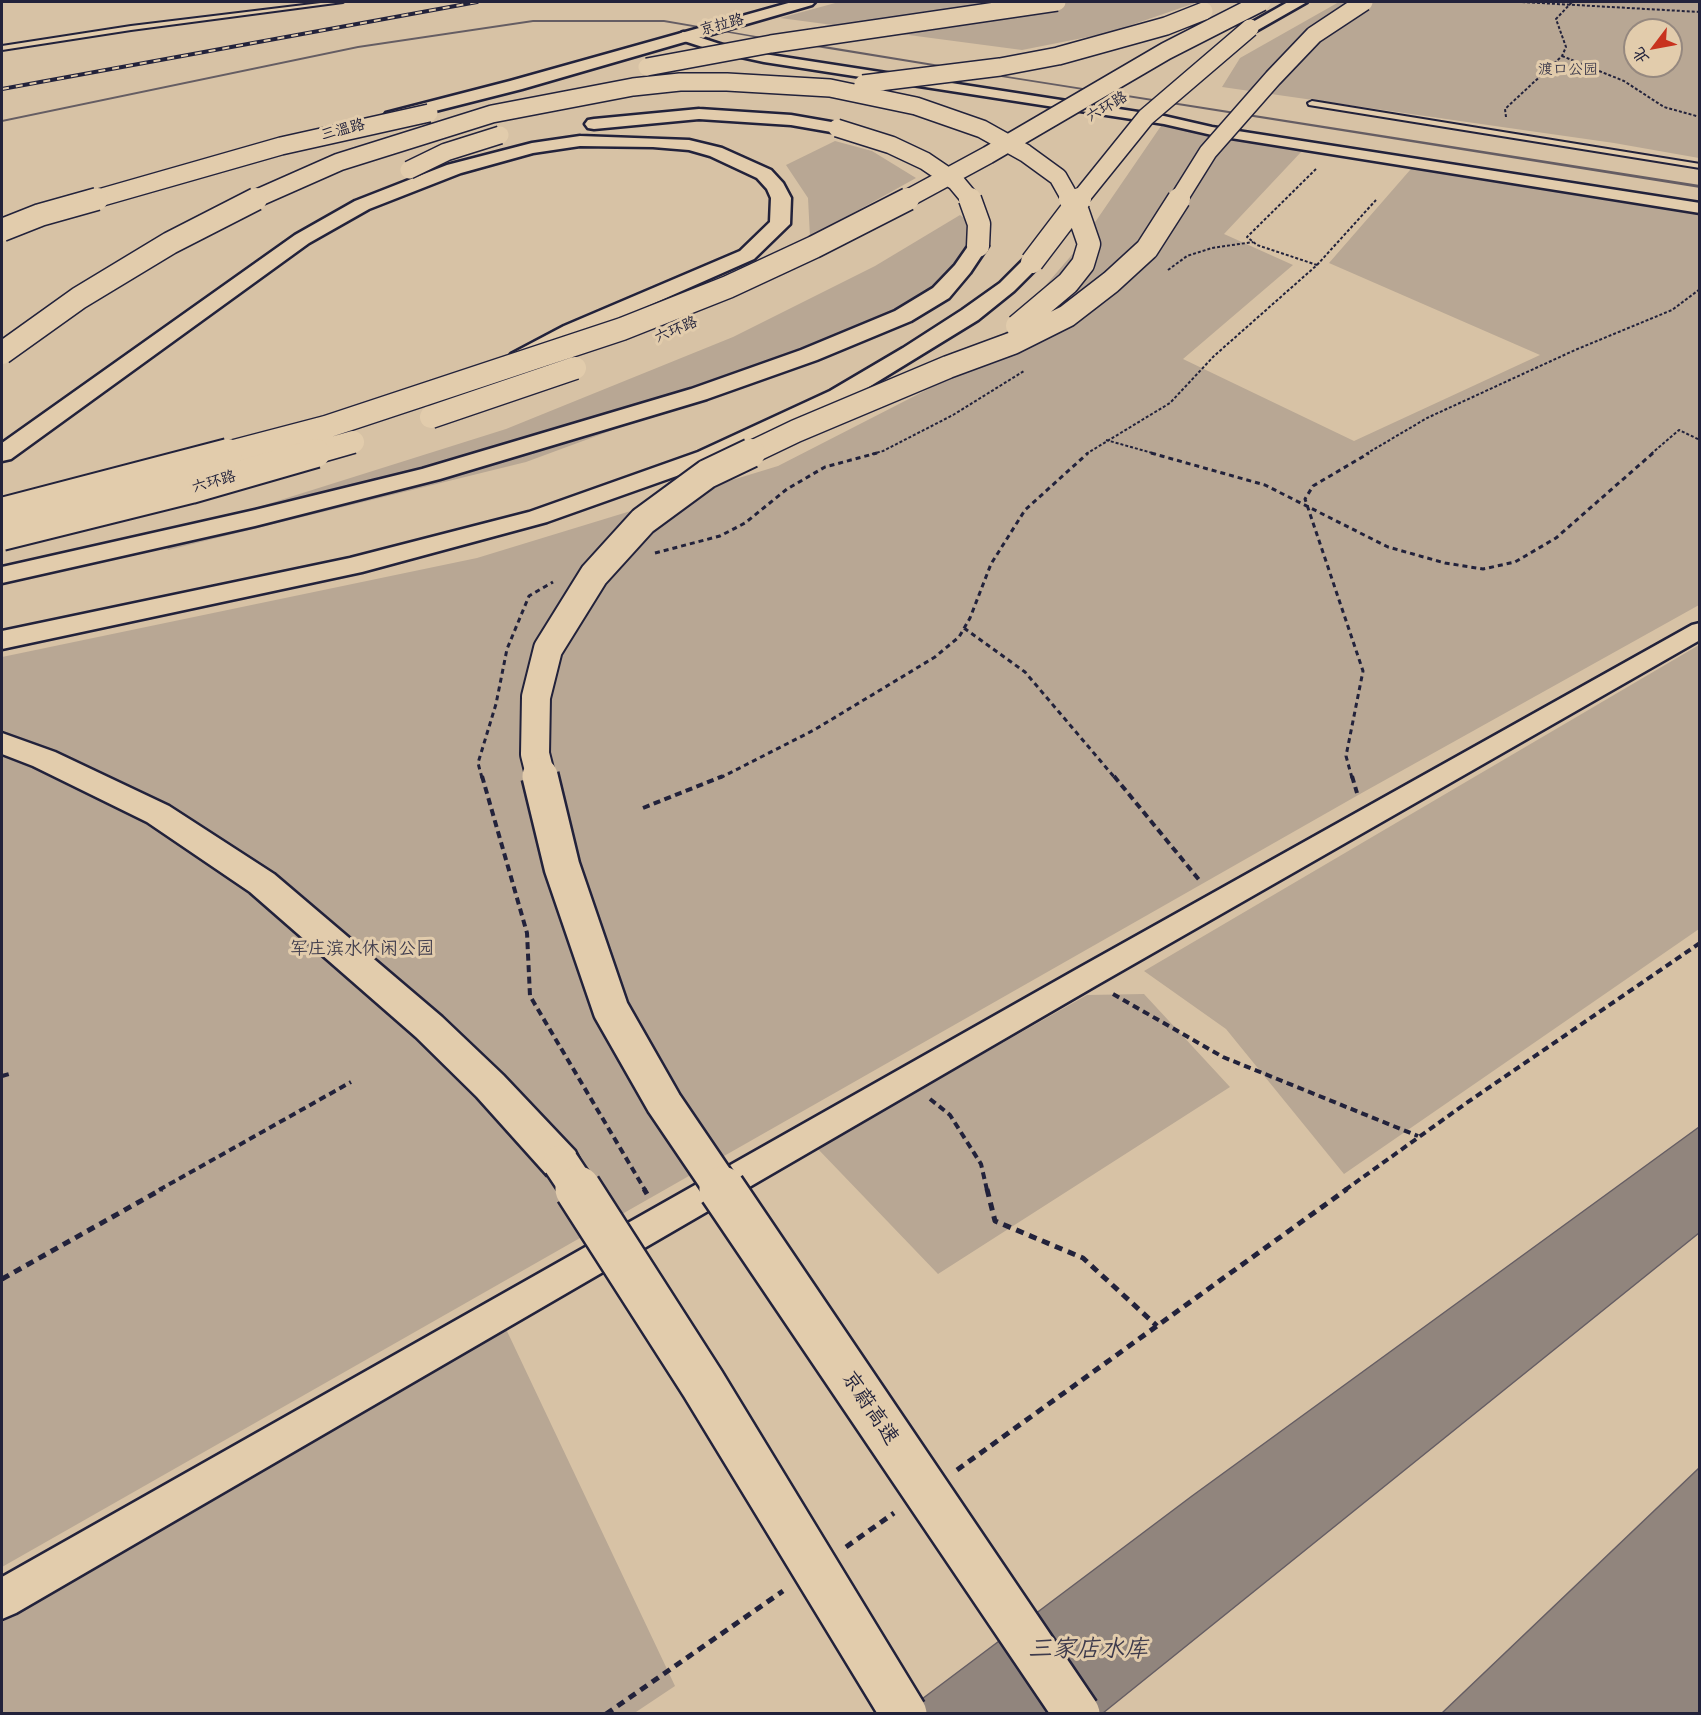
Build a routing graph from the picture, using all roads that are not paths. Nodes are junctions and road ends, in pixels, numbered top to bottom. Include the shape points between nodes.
1 (340, 2) edge
2 (807, 2) edge
3 (1057, 2) edge
4 (1228, 2) edge
5 (1262, 2) edge
6 (1299, 2) edge
7 (1364, 2) edge
8 (1250, 28) junction
9 (682, 36) junction
10 (2, 48) edge
11 (1312, 103) dead end
12 (582, 116) dead end
13 (520, 130) dead end
14 (1700, 166) edge
15 (409, 170) junction
16 (352, 204) junction
17 (1700, 208) edge
18 (2, 219) edge
19 (2, 230) edge
20 (685, 327) dead end
21 (2, 353) edge
22 (596, 361) dead end
23 (948, 367) junction
24 (491, 373) junction
25 (408, 424) dead end
26 (376, 434) dead end
27 (2, 440) edge
28 (2, 454) edge
29 (2, 512) edge
30 (2, 536) edge
31 (2, 574) edge
32 (1700, 630) edge
33 (2, 640) edge
34 (2, 743) edge
35 (2, 750) edge
36 (44, 759) junction
37 (2, 1599) edge
38 (904, 1713) edge
39 (1077, 1713) edge

1 - 10 lane
2 - 9 highway, 京拉路
3 - 19 highway, bridge via 771,44 475,102 281,146 40,215
4 - 12 highway, bridge via 1117,41 1000,67 677,101
5 - 24 highway, 六环路, bridge via 1166,51 988,155 814,247 728,287 622,329
6 - 8 highway, 六环路
7 - 23 highway, bridge via 1314,34 1273,78 1208,152 1147,249 1111,282 1067,316 1013,343
8 - 20 highway, 六环路, bridge via 1175,67 1006,168 851,251
8 - 33 highway, bridge via 1146,117 1032,262 1007,287 911,353 838,396 707,457 538,517 352,566
9 - 17 street via 764,58
9 - 18 highway, 三温路 via 493,91
11 - 14 lane
13 - 15 highway, bridge via 446,152
15 - 16 highway
15 - 31 highway, bridge via 506,141 603,122 699,114 791,120 837,128 891,145 925,161 956,182 973,202 979,224 978,246 941,293 903,316 699,394 431,474
16 - 24 highway, bridge via 494,157 580,141 689,145 739,162 764,174 776,186 782,198 780,224 747,255 572,332
16 - 27 highway via 287,236
16 - 28 highway
21 - 23 highway, bridge via 80,298 170,243 339,162 492,114 564,99 680,82 727,82 830,88 916,106 982,129 1058,177 1078,212 1089,244 1083,264 1038,310
22 - 25 highway, bridge
23 - 39 highway, 京蔚高速, bridge via 796,431 707,474 644,521 594,575 548,649 536,697 535,754 562,867 611,1010 664,1103
24 - 29 highway, 六环路, bridge via 326,427
26 - 30 highway, 六环路, bridge via 191,489
32 - 37 street
34 - 36 highway
35 - 36 highway
36 - 38 highway, bridge via 158,814 262,883 429,1027 561,1163 703,1384

